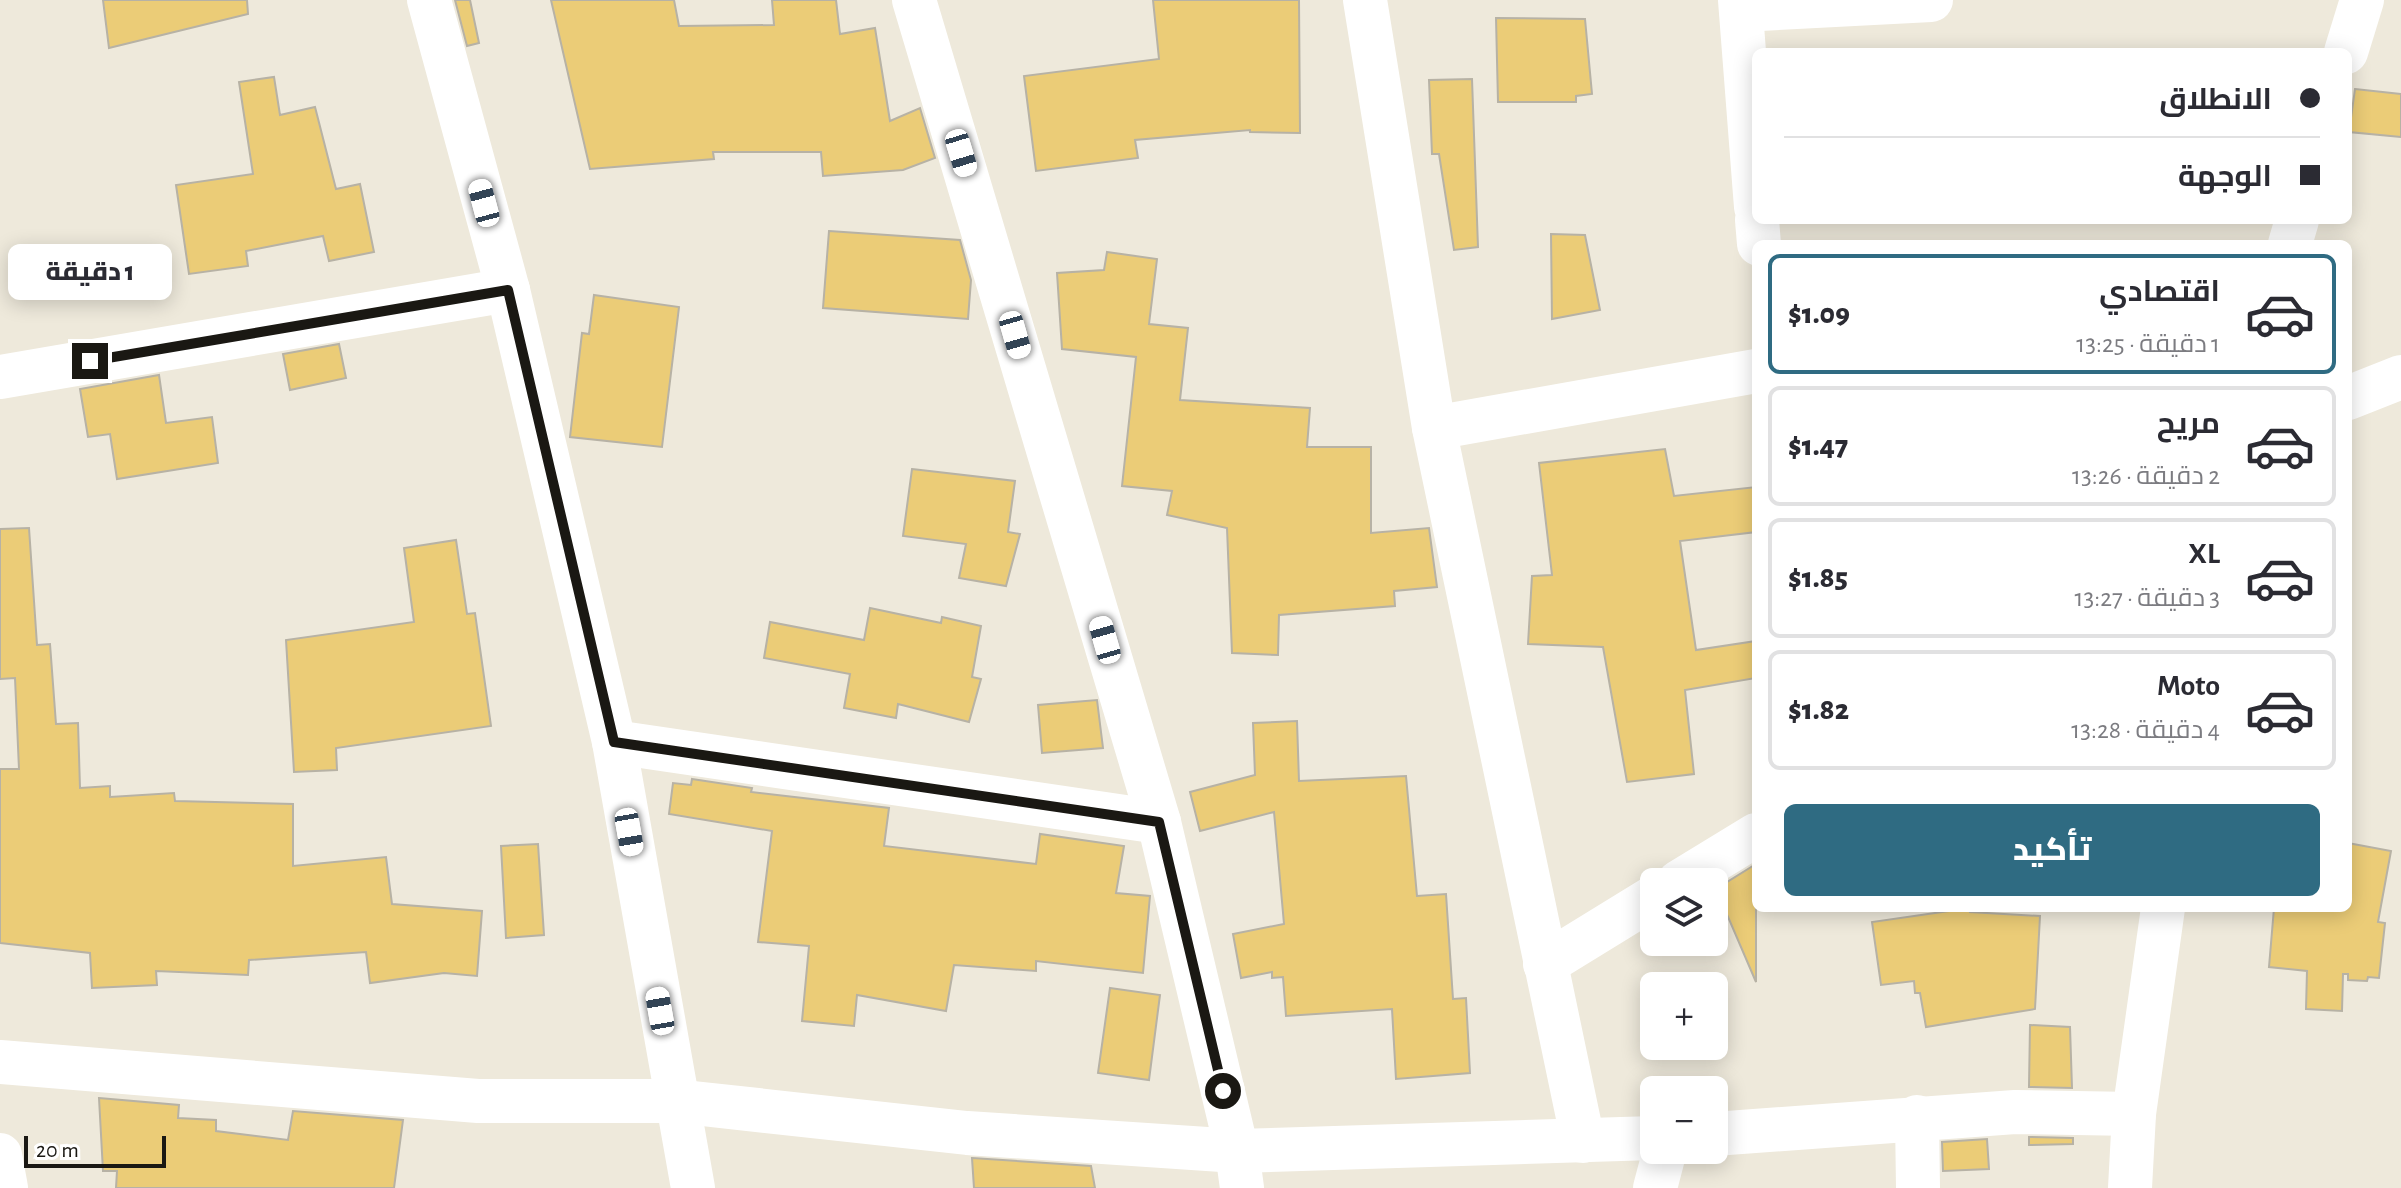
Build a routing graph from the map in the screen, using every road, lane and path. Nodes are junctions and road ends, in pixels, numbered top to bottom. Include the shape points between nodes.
1 (429, 0) edge
2 (914, 0) edge
3 (1365, 0) edge
4 (1931, 0) edge
5 (2362, 0) edge
6 (1740, 5) edge
7 (2347, 48) edge
8 (1752, 156) edge
9 (508, 290) junction
10 (1752, 372) edge
11 (0, 377) edge
12 (2401, 377) edge
13 (2352, 396) edge
14 (1434, 428) junction
15 (614, 742) junction
16 (1159, 822) junction
17 (1752, 837) edge
18 (1702, 868) edge
19 (1640, 906) edge
20 (2162, 912) edge
21 (1545, 964) junction
22 (0, 1062) edge
23 (675, 1101) junction
24 (2134, 1114) junction
25 (1917, 1117) junction
26 (1728, 1133) edge
27 (1640, 1139) edge
28 (1583, 1141) junction
29 (0, 1155) edge
30 (1661, 1164) edge
31 (1239, 1169) edge
32 (6, 1188) edge
33 (693, 1188) edge
34 (1655, 1188) edge
35 (1918, 1188) edge
36 (2130, 1188) edge

1 - 9 street
2 - 16 street
3 - 14 street
4 - 6 street
5 - 7 street
6 - 8 street
9 - 11 street
9 - 15 street
10 - 14 street
12 - 13 street
14 - 21 street
15 - 16 street
15 - 23 street
16 - 31 street
17 - 18 street
19 - 21 street
20 - 24 street
21 - 28 street
22 - 23 street via 478,1101
23 - 31 street
23 - 33 street
24 - 25 street
24 - 36 street
25 - 26 street
25 - 35 street
27 - 28 street
28 - 31 street
29 - 32 street
30 - 34 street

